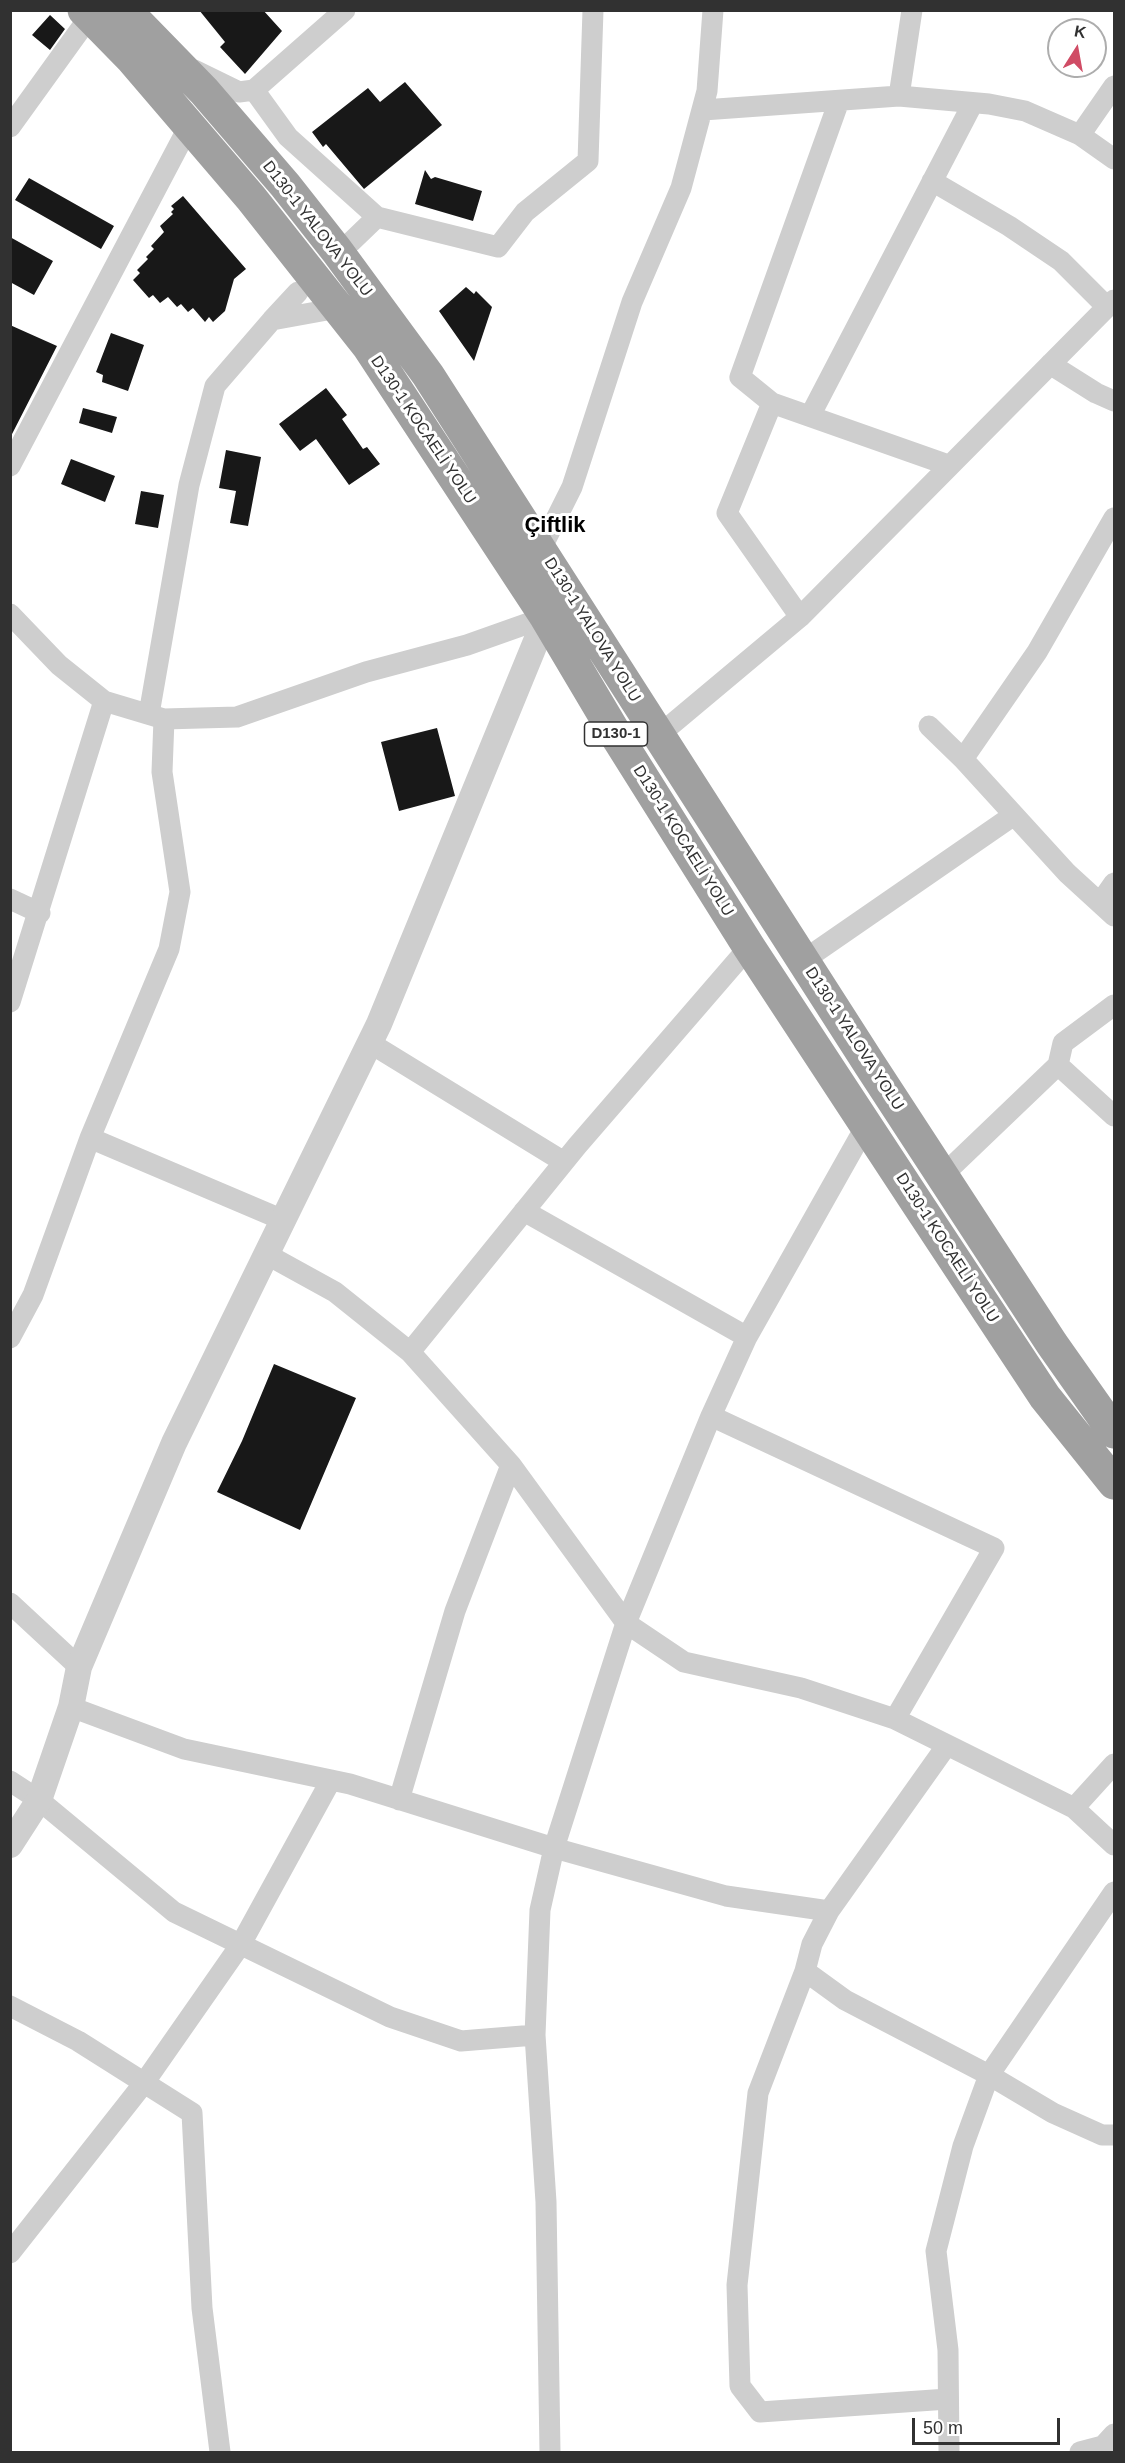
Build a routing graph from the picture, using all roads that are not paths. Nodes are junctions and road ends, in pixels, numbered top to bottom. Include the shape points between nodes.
1 (125, 10) edge
2 (345, 10) edge
3 (593, 10) edge
4 (713, 10) edge
5 (912, 10) edge
6 (87, 13) edge
7 (172, 58) junction
8 (1114, 86) edge
9 (254, 90) junction
10 (899, 96) junction
11 (839, 101) junction
12 (973, 103) junction
13 (703, 110) junction
14 (189, 126) junction
15 (10, 127) edge
16 (1080, 135) junction
17 (1114, 159) edge
18 (932, 181) junction
19 (377, 217) junction
20 (351, 242) dead end
21 (298, 291) dead end
22 (1111, 303) edge
23 (338, 308) junction
24 (272, 320) junction
25 (1050, 364) junction
26 (1114, 401) edge
27 (772, 403) junction
28 (810, 416) junction
29 (948, 465) junction
30 (10, 466) edge
31 (1114, 518) edge
32 (541, 549) junction
33 (10, 614) edge
34 (546, 617) junction
35 (800, 617) junction
36 (104, 701) junction
37 (157, 716) junction
38 (929, 726) dead end
39 (659, 735) junction
40 (963, 759) junction
41 (1014, 815) junction
42 (1114, 883) edge
43 (10, 899) edge
44 (1108, 909) edge
45 (40, 913) junction
46 (749, 947) junction
47 (804, 960) junction
48 (10, 1002) edge
49 (1114, 1005) edge
50 (370, 1043) junction
51 (1058, 1065) junction
52 (1114, 1116) edge
53 (867, 1124) junction
54 (90, 1138) junction
55 (564, 1162) junction
56 (943, 1175) junction
57 (524, 1211) junction
58 (283, 1220) junction
59 (266, 1254) junction
60 (747, 1337) junction
61 (10, 1338) edge
62 (410, 1352) junction
63 (711, 1416) junction
64 (1114, 1432) edge
65 (511, 1465) junction
66 (1114, 1483) edge
67 (10, 1603) edge
68 (626, 1623) junction
69 (80, 1667) junction
70 (71, 1707) junction
71 (895, 1719) junction
72 (947, 1745) junction
73 (1114, 1764) edge
74 (331, 1780) junction
75 (10, 1781) edge
76 (39, 1800) junction
77 (399, 1800) junction
78 (1074, 1808) junction
79 (10, 1845) edge
80 (1114, 1845) edge
81 (554, 1848) junction
82 (1114, 1892) edge
83 (829, 1911) junction
84 (241, 1944) junction
85 (805, 1971) junction
86 (10, 2006) edge
87 (535, 2035) junction
88 (989, 2075) junction
89 (144, 2083) junction
90 (1114, 2135) edge
91 (10, 2253) edge
92 (948, 2399) junction
93 (1114, 2434) edge
94 (220, 2452) edge
95 (550, 2452) edge
96 (949, 2452) edge
97 (1080, 2452) edge

1 - 7 highway, D130-1 YALOVA YOLU / D130-1
2 - 9 street
3 - 19 street via 588,161 525,212 498,247
4 - 13 street via 712,55
5 - 10 street
6 - 14 highway, D130-1 KOCAELİ YOLU / D130-1
6 - 15 street
7 - 9 street via 239,92
7 - 32 highway, D130-1 YALOVA YOLU / D130-1 via 278,177 337,251 428,375
8 - 16 street
9 - 19 street via 288,138
10 - 11 street
10 - 12 street
11 - 13 street
11 - 27 street via 740,377
12 - 16 street via 1025,111
12 - 18 street
13 - 32 street via 681,188 632,302 572,487
14 - 23 highway, D130-1 KOCAELİ YOLU / D130-1
14 - 30 street
16 - 17 street
18 - 22 street via 1061,261
18 - 28 street
19 - 20 street
21 - 24 street
22 - 25 street
23 - 24 street
23 - 34 highway, D130-1 KOCAELİ YOLU / D130-1 via 368,346
24 - 37 street via 215,386 189,485
25 - 26 street
25 - 29 street
27 - 28 street
27 - 35 street via 727,513
28 - 29 street
29 - 35 street
31 - 40 street via 1037,652
32 - 39 highway, D130-1 YALOVA YOLU / D130-1
33 - 36 street via 59,665
34 - 37 street via 467,645 366,672 237,717
34 - 46 highway, D130-1 KOCAELİ YOLU / D130-1
34 - 50 street
35 - 39 street
36 - 37 street
36 - 45 street
37 - 54 street via 180,892 169,949
38 - 40 street
39 - 47 highway, D130-1 YALOVA YOLU / D130-1
40 - 41 street
41 - 44 street via 1066,873
41 - 47 street
42 - 44 street
43 - 45 street
45 - 48 street
46 - 53 highway, D130-1 KOCAELİ YOLU / D130-1
46 - 55 street
47 - 56 highway, D130-1 YALOVA YOLU / D130-1
49 - 51 street via 1063,1043
50 - 55 street
50 - 58 street
51 - 52 street
51 - 56 street
53 - 60 street
53 - 66 highway, D130-1 KOCAELİ YOLU / D130-1 via 1045,1397
54 - 58 street
54 - 61 street via 33,1295
55 - 57 street
56 - 64 highway, D130-1 YALOVA YOLU / D130-1
57 - 60 street
57 - 62 street
58 - 59 street
59 - 62 street via 335,1292
59 - 69 street via 174,1443
60 - 63 street
62 - 65 street
63 - 68 street
63 - 71 street via 994,1548
65 - 68 street
65 - 77 street via 455,1611
67 - 69 street
68 - 71 street via 684,1662 801,1688
68 - 81 street
69 - 70 street
70 - 74 street via 184,1749
70 - 76 street
71 - 72 street
72 - 78 street
72 - 83 street
73 - 78 street
74 - 77 street
74 - 84 street
75 - 76 street
76 - 79 street
76 - 84 street via 174,1912
77 - 81 street
78 - 80 street
81 - 83 street via 726,1896
81 - 87 street via 540,1910
82 - 88 street
83 - 85 street via 812,1944
84 - 87 street via 390,2016 461,2041
84 - 89 street
85 - 88 street via 845,2000
85 - 92 street via 758,2094 737,2285 740,2386 760,2412
86 - 89 street
87 - 95 street via 546,2202
88 - 90 street via 1053,2113 1102,2135
88 - 92 street via 963,2146 936,2251 948,2350
89 - 91 street
89 - 94 street via 192,2113 202,2308
92 - 96 street
93 - 97 street via 1103,2446

